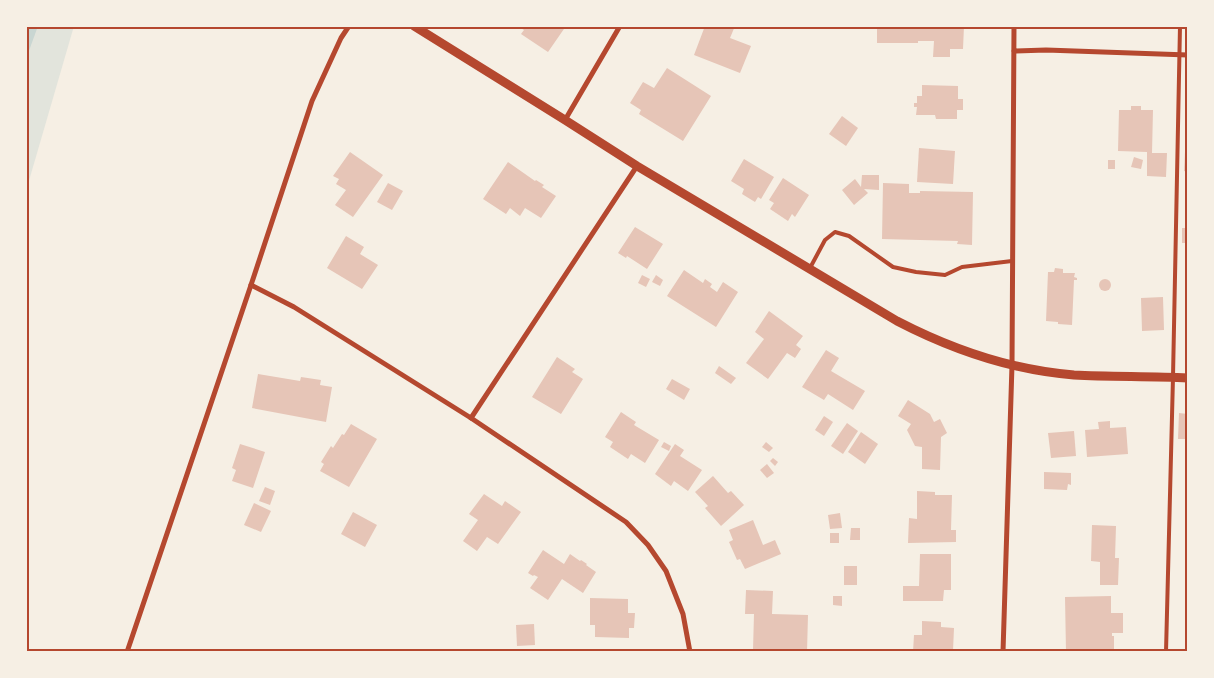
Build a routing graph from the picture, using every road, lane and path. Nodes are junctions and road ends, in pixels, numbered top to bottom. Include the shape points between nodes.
1 (349, 26) edge
2 (414, 26) edge
3 (620, 26) edge
4 (1014, 26) edge
5 (1180, 26) edge
6 (1014, 51) junction
7 (1179, 55) junction
8 (1188, 55) edge
9 (565, 120) junction
10 (637, 166) junction
11 (1012, 261) junction
12 (809, 268) junction
13 (251, 285) junction
14 (1012, 365) junction
15 (1173, 377) junction
16 (1188, 378) edge
17 (471, 418) junction
18 (127, 652) edge
19 (690, 652) edge
20 (1003, 652) edge
21 (1166, 652) edge

1 - 13 street via 312,101
2 - 9 street
3 - 9 street
4 - 6 street
5 - 7 lane
6 - 7 street
6 - 11 street
7 - 8 street
7 - 15 lane
9 - 10 street
10 - 12 street
10 - 17 street
11 - 12 lane via 962,267 945,275 916,272 893,267 848,236 835,232 825,240
11 - 14 street
12 - 14 street via 929,337 977,356
13 - 17 street via 294,307
13 - 18 street
14 - 15 street via 1074,375
14 - 20 street
15 - 16 street
15 - 21 lane
17 - 19 street via 626,522 648,545 672,584 683,614

